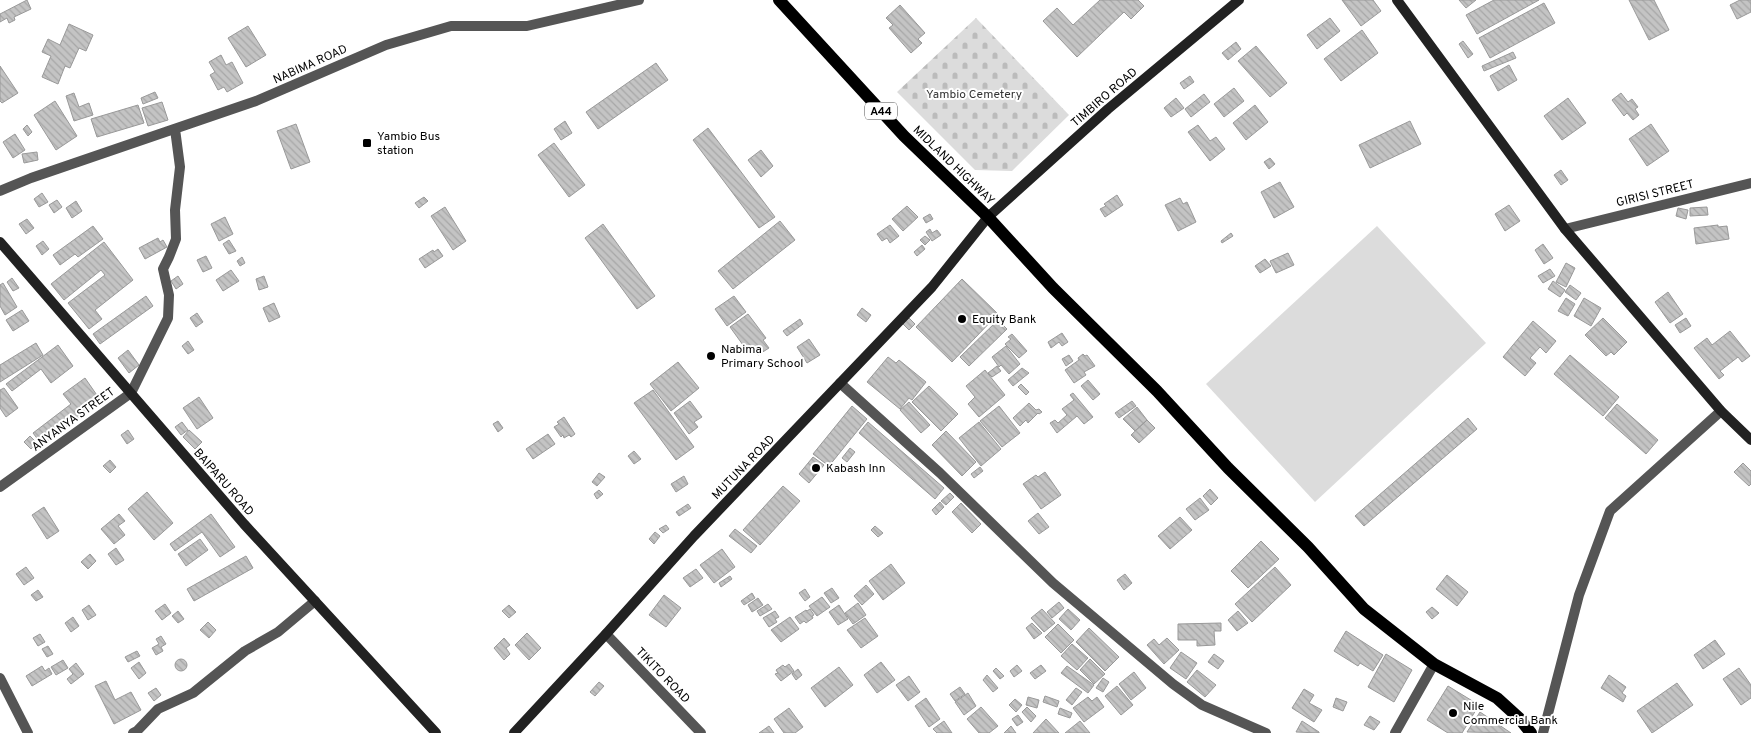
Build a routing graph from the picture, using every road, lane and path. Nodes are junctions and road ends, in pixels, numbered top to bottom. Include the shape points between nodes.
1 (638, 0) edge
2 (779, 0) edge
3 (1238, 0) edge
4 (1397, 0) edge
5 (175, 129) junction
6 (1751, 183) edge
7 (0, 191) edge
8 (988, 217) junction
9 (1566, 229) junction
10 (0, 242) edge
11 (840, 383) junction
12 (131, 393) junction
13 (1721, 411) junction
14 (1751, 440) edge
15 (0, 487) edge
16 (315, 602) junction
17 (606, 634) junction
18 (1434, 664) junction
19 (0, 678) edge
20 (28, 733) edge
21 (133, 733) edge
22 (436, 733) edge
23 (514, 733) edge
24 (702, 733) edge
25 (1266, 733) edge
26 (1395, 733) edge
27 (1531, 733) edge
28 (1543, 733) edge

1 - 5 street, NABIMA ROAD via 527,26 451,26 386,45 256,101
2 - 8 main road, MIDLAND HIGHWAY / A44 via 904,136
3 - 8 street, TIMBIRO ROAD
4 - 9 street
5 - 7 street, NABIMA ROAD
5 - 12 street, ANYANYA STREET via 180,167 175,210 176,238 163,269 169,295 168,318
6 - 9 street, GIRISI STREET
8 - 11 street, MUTUNA ROAD via 932,287
8 - 18 main road, MIDLAND HIGHWAY via 1053,288 1308,547 1364,609
9 - 13 street
10 - 12 street, BAIPARU ROAD
11 - 17 street, MUTUNA ROAD
11 - 25 street via 940,473 1053,583 1173,684 1202,705
12 - 15 street, ANYANYA STREET
12 - 16 street, BAIPARU ROAD
13 - 14 street
13 - 28 street via 1610,511 1579,595
16 - 21 street via 278,632 245,651 193,693 158,709
16 - 22 street, BAIPARU ROAD
17 - 23 street, MUTUNA ROAD
17 - 24 street, TIKITO ROAD
18 - 26 street
18 - 27 main road, MIDLAND HIGHWAY via 1497,698
19 - 20 street

